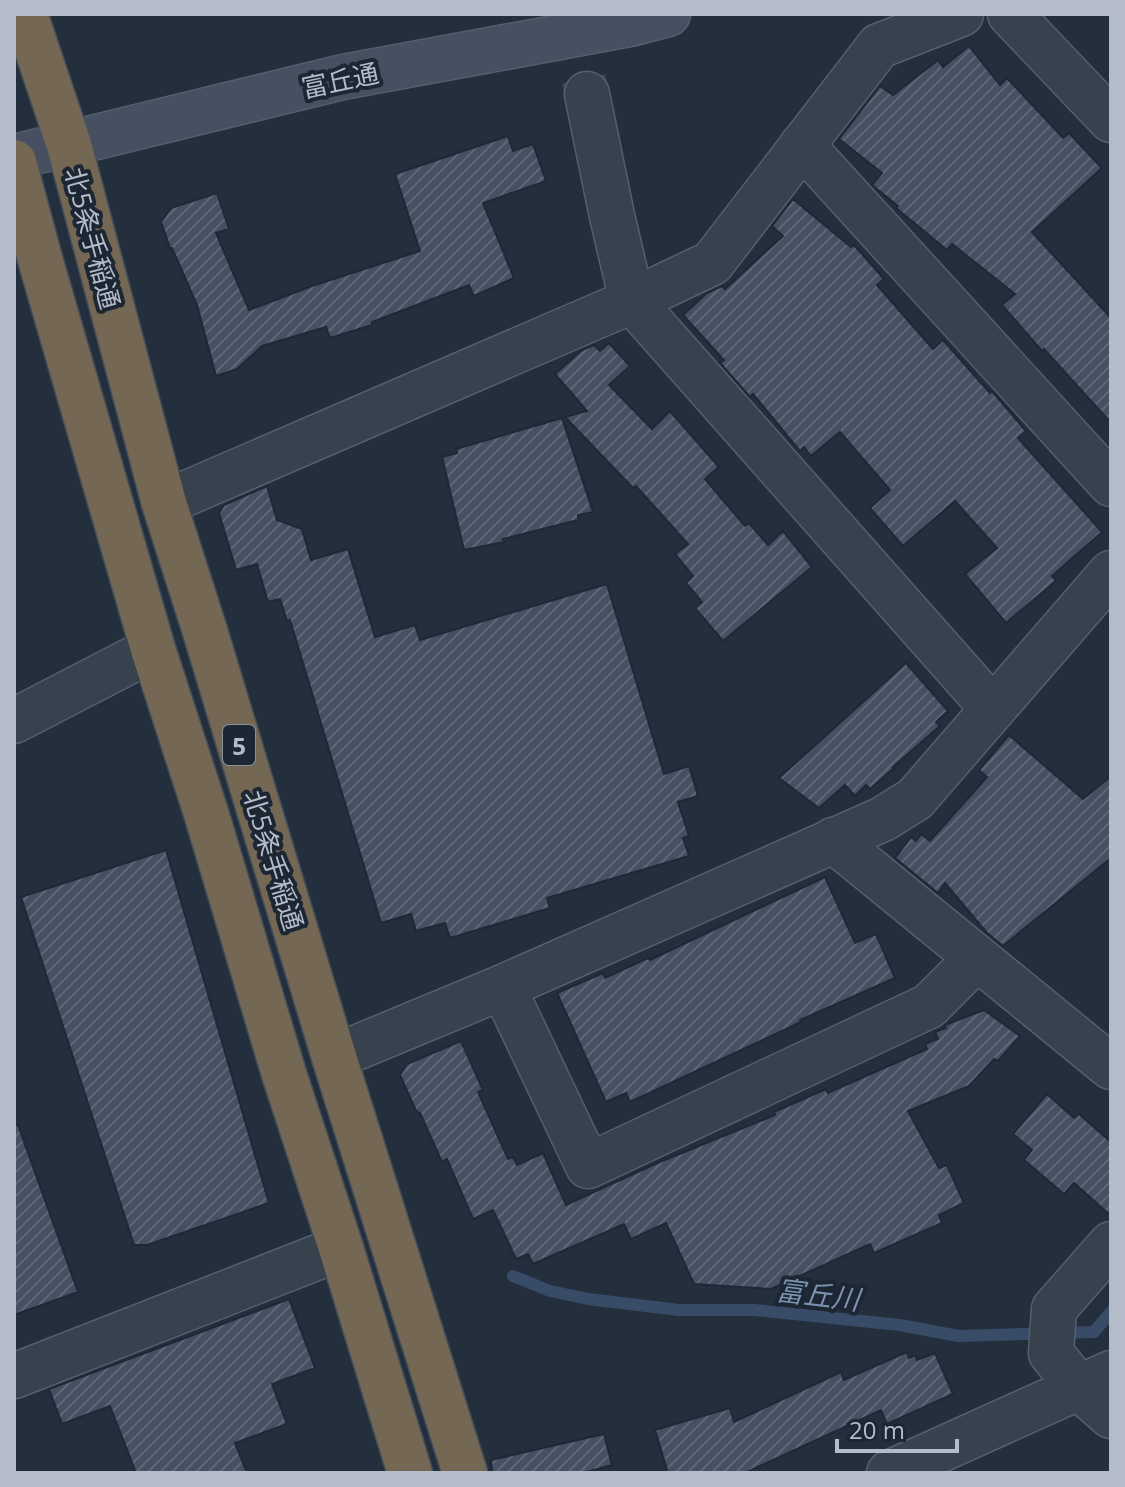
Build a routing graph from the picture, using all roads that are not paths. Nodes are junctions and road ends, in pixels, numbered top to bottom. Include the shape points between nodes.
1 (25, 14) edge
2 (668, 14) edge
3 (961, 14) edge
4 (1010, 14) edge
5 (587, 94) tunnel mouth
6 (1111, 120) edge
7 (69, 145) junction
8 (802, 145) junction
9 (14, 160) edge
10 (632, 301) junction
11 (1111, 484) edge
12 (164, 503) junction
13 (1111, 573) edge
14 (153, 649) junction
15 (993, 709) junction
16 (14, 721) edge
17 (833, 840) junction
18 (977, 958) junction
19 (503, 987) junction
20 (334, 1057) junction
21 (1111, 1067) edge
22 (1111, 1244) edge
23 (341, 1248) junction
24 (14, 1376) edge
25 (1100, 1393) edge
26 (410, 1473) edge
27 (465, 1473) edge
28 (889, 1473) edge

1 - 7 highway, 北5条手稲通 / 5
2 - 7 street, 富丘通 via 343,77
3 - 8 street via 879,46
4 - 6 street
5 - 10 street
7 - 9 street, 富丘通
7 - 12 highway, 北5条手稲通 / 5
8 - 10 street via 712,263
8 - 11 street
9 - 14 highway, 北5条手稲通 / 5
10 - 12 street
10 - 15 street
12 - 20 highway, 北5条手稲通 / 5
13 - 15 street
14 - 16 street
14 - 23 highway, 北5条手稲通 / 5
15 - 17 street via 915,799
17 - 18 street
17 - 19 street
18 - 19 street via 929,1006 588,1166
18 - 21 street
19 - 20 street
20 - 27 highway, 北5条手稲通 / 5
22 - 25 street via 1054,1309 1051,1353
23 - 24 street
23 - 26 highway, 北5条手稲通 / 5
25 - 28 street

